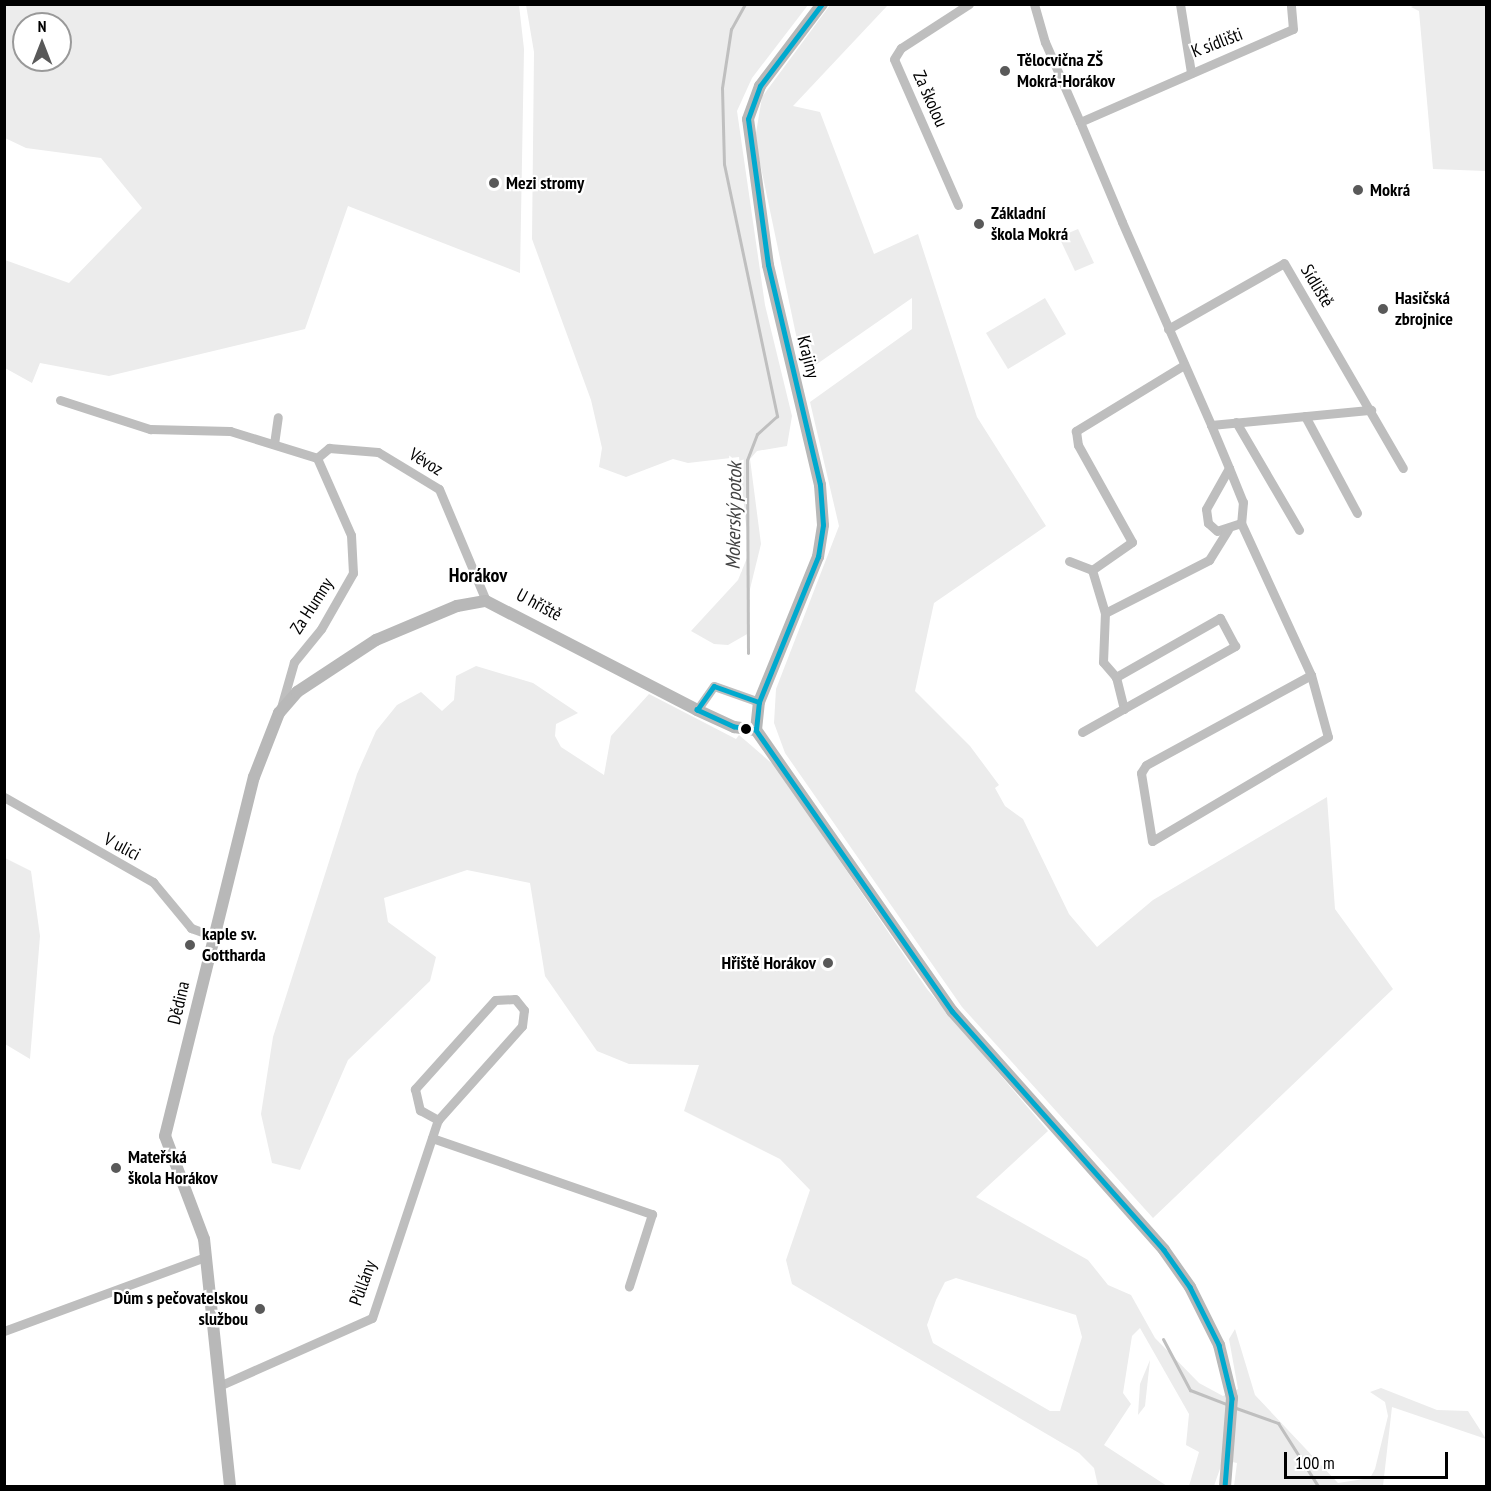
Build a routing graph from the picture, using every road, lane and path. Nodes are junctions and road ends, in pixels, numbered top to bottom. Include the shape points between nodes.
1 (822, 4) edge
2 (969, 4) edge
3 (1034, 4) edge
4 (1180, 4) edge
5 (1291, 4) edge
6 (1191, 72) junction
7 (1080, 122) junction
8 (958, 206) dead end
9 (1168, 329) junction
10 (1184, 365) junction
11 (60, 400) dead end
12 (1371, 410) junction
13 (1305, 416) junction
14 (278, 417) dead end
15 (1236, 422) junction
16 (1211, 425) junction
17 (274, 444) junction
18 (317, 458) junction
19 (1229, 468) junction
20 (1403, 468) dead end
21 (1357, 513) dead end
22 (1241, 523) junction
23 (1228, 530) junction
24 (1299, 530) dead end
25 (1068, 561) dead end
26 (1092, 570) junction
27 (486, 601) junction
28 (1105, 613) junction
29 (1311, 675) junction
30 (1116, 677) junction
31 (297, 692) joint
32 (759, 702) junction
33 (1124, 709) junction
34 (697, 710) junction
35 (279, 713) junction
36 (756, 730) junction
37 (1082, 732) dead end
38 (4, 797) edge
39 (213, 936) junction
40 (438, 1120) junction
41 (432, 1138) junction
42 (205, 1257) junction
43 (629, 1286) dead end
44 (4, 1331) edge
45 (219, 1386) junction
46 (230, 1486) edge
47 (1225, 1486) edge

1 - 32 street, Krajiny via 760,86 748,119 768,265 822,508 818,557
2 - 8 street, Za školou via 901,48 894,59
3 - 7 street
4 - 6 street, K sídlišti
5 - 6 street, K sídlišti via 1293,29
6 - 7 street
7 - 9 street
9 - 10 street
9 - 12 street, Sídliště via 1284,263
10 - 16 street
10 - 26 street via 1076,431 1078,445 1132,542
11 - 17 street via 150,429 230,430
12 - 13 street
12 - 20 street, Sídliště
13 - 15 street
13 - 21 street
14 - 17 street
15 - 16 street
15 - 24 street
16 - 19 street
17 - 18 street
18 - 27 street, Vévoz via 329,448 378,452 439,489
18 - 35 street, Za Humny via 351,535 353,573 321,629 294,662
19 - 22 street via 1244,507
19 - 23 street via 1206,514 1213,528
22 - 23 street
22 - 29 street
23 - 28 street via 1209,560
25 - 26 street
26 - 28 street
27 - 31 street, U hřiště via 457,606 376,640
27 - 34 street, U hřiště
28 - 30 street via 1103,662
29 - 29 street via 1146,765 1141,773 1152,841 1328,737
30 - 33 street
30 - 33 street via 1220,618 1235,646
31 - 35 street, Dědina
32 - 34 street via 714,686
32 - 36 street, Krajiny
33 - 37 street
34 - 36 street, U hřiště via 734,727
35 - 39 street, Dědina via 254,777
36 - 47 street via 952,1011 1164,1250 1211,1328 1232,1398
38 - 39 street, V ulici via 153,882 191,928
39 - 42 street, Dědina via 165,1136
40 - 40 street, Půllány via 522,1026 521,1003 508,997 495,1000 415,1089 420,1110
40 - 41 street, Půllány
41 - 43 street via 652,1214
41 - 45 street, Půllány via 372,1318
42 - 44 street
42 - 45 street
45 - 46 street

